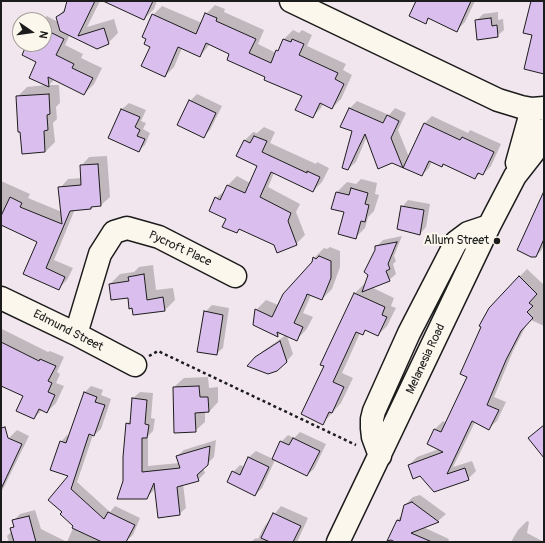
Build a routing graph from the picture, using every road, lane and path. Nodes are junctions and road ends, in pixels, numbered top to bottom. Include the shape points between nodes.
1 (291, 1) edge
2 (538, 108) edge
3 (544, 130) edge
4 (515, 176) junction
5 (235, 276) dead end
6 (1, 298) edge
7 (76, 334) junction
8 (135, 365) joint
9 (359, 446) dead end
10 (338, 542) edge

1 - 2 street via 498,100 516,106
2 - 4 street, Melanesia Road via 518,156
3 - 4 street, Melanesia Road via 533,153
4 - 10 street, Melanesia Road
5 - 7 street, Pycroft Place via 159,237 127,228 114,232 100,254
6 - 7 street, Edmund Street
7 - 8 street, Edmund Street
8 - 9 path via 158,351

